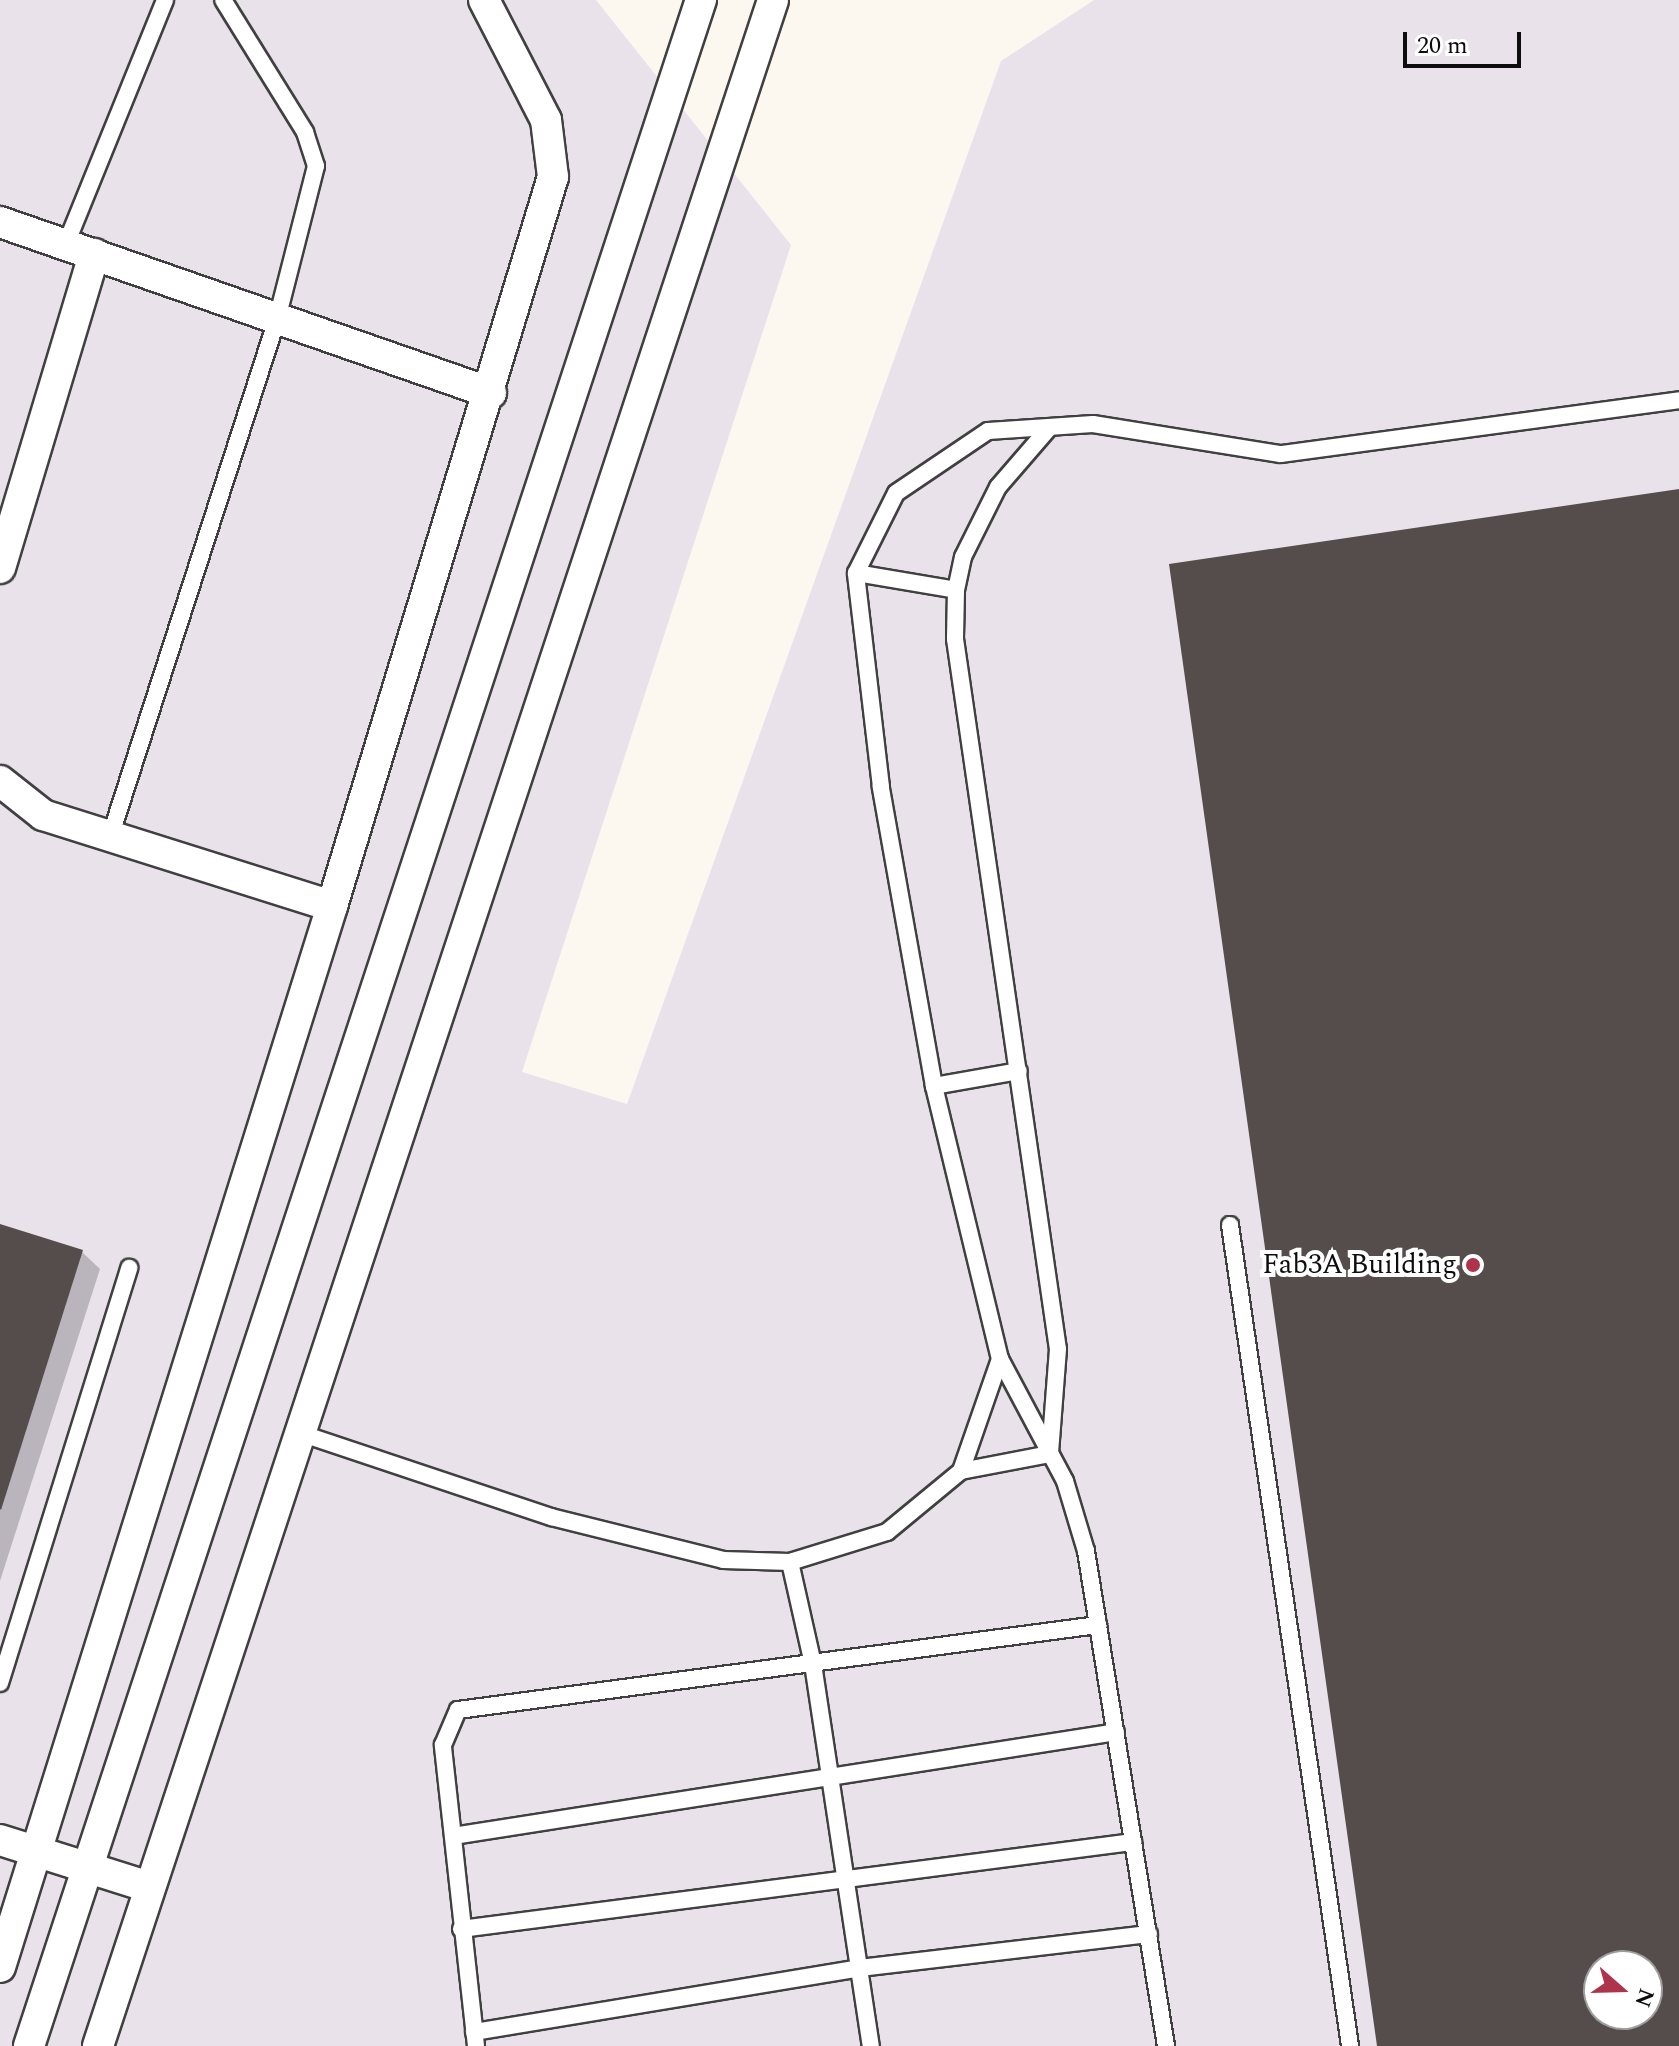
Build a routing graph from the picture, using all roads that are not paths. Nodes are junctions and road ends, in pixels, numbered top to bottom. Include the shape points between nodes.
1 (165, 0) edge
2 (223, 0) edge
3 (484, 0) edge
4 (701, 0) edge
5 (773, 0) edge
6 (0, 222) edge
7 (66, 244) junction
8 (94, 254) junction
9 (277, 319) junction
10 (491, 393) junction
11 (1679, 400) edge
12 (1049, 428) junction
13 (0, 568) edge
14 (856, 573) junction
15 (956, 590) junction
16 (0, 781) edge
17 (111, 834) junction
18 (332, 906) junction
19 (1019, 1071) junction
20 (934, 1086) junction
21 (1230, 1225) dead end
22 (129, 1268) dead end
23 (1000, 1359) junction
24 (300, 1433) junction
25 (1050, 1454) junction
26 (961, 1471) junction
27 (790, 1562) junction
28 (1098, 1625) junction
29 (813, 1664) junction
30 (0, 1683) edge
31 (1116, 1732) junction
32 (830, 1773) junction
33 (453, 1836) junction
34 (0, 1840) edge
35 (1133, 1842) junction
36 (39, 1851) junction
37 (85, 1866) junction
38 (846, 1878) junction
39 (149, 1887) junction
40 (461, 1929) junction
41 (1149, 1934) junction
42 (0, 1967) edge
43 (859, 1968) junction
44 (475, 2039) edge
45 (29, 2046) edge
46 (98, 2046) edge
47 (871, 2046) edge
48 (1166, 2046) edge
49 (1350, 2046) edge

1 - 7 lane
2 - 9 lane via 305,132 316,166
3 - 10 street via 546,120 553,177
4 - 37 street via 480,683
5 - 24 street
6 - 7 street
7 - 8 street
8 - 9 street
8 - 13 street
9 - 10 street
9 - 17 lane
10 - 18 street
11 - 12 lane via 1281,454 1093,424
12 - 14 lane via 988,431 896,493
12 - 15 lane via 998,487 963,557
14 - 15 lane
14 - 20 lane via 881,787
15 - 19 lane via 955,639
16 - 17 street via 43,815
17 - 18 street
18 - 36 street
19 - 20 lane
19 - 25 lane via 1058,1349
20 - 23 lane
21 - 49 lane
22 - 30 lane
23 - 25 lane
23 - 26 lane
24 - 27 lane via 551,1517 723,1560
24 - 39 street
25 - 26 lane
25 - 28 lane via 1065,1481 1086,1551
26 - 27 lane via 887,1532
27 - 29 lane
28 - 29 lane
28 - 31 lane
29 - 32 lane
29 - 33 lane via 458,1710 443,1745
31 - 32 lane
31 - 35 lane
32 - 33 lane
32 - 38 lane
33 - 40 lane
34 - 36 street
35 - 38 lane
35 - 41 lane
36 - 37 street
36 - 42 street
37 - 39 street
37 - 45 street
38 - 40 lane
38 - 43 lane
39 - 46 street
40 - 44 lane
41 - 43 lane
41 - 48 lane
43 - 44 lane
43 - 47 lane

